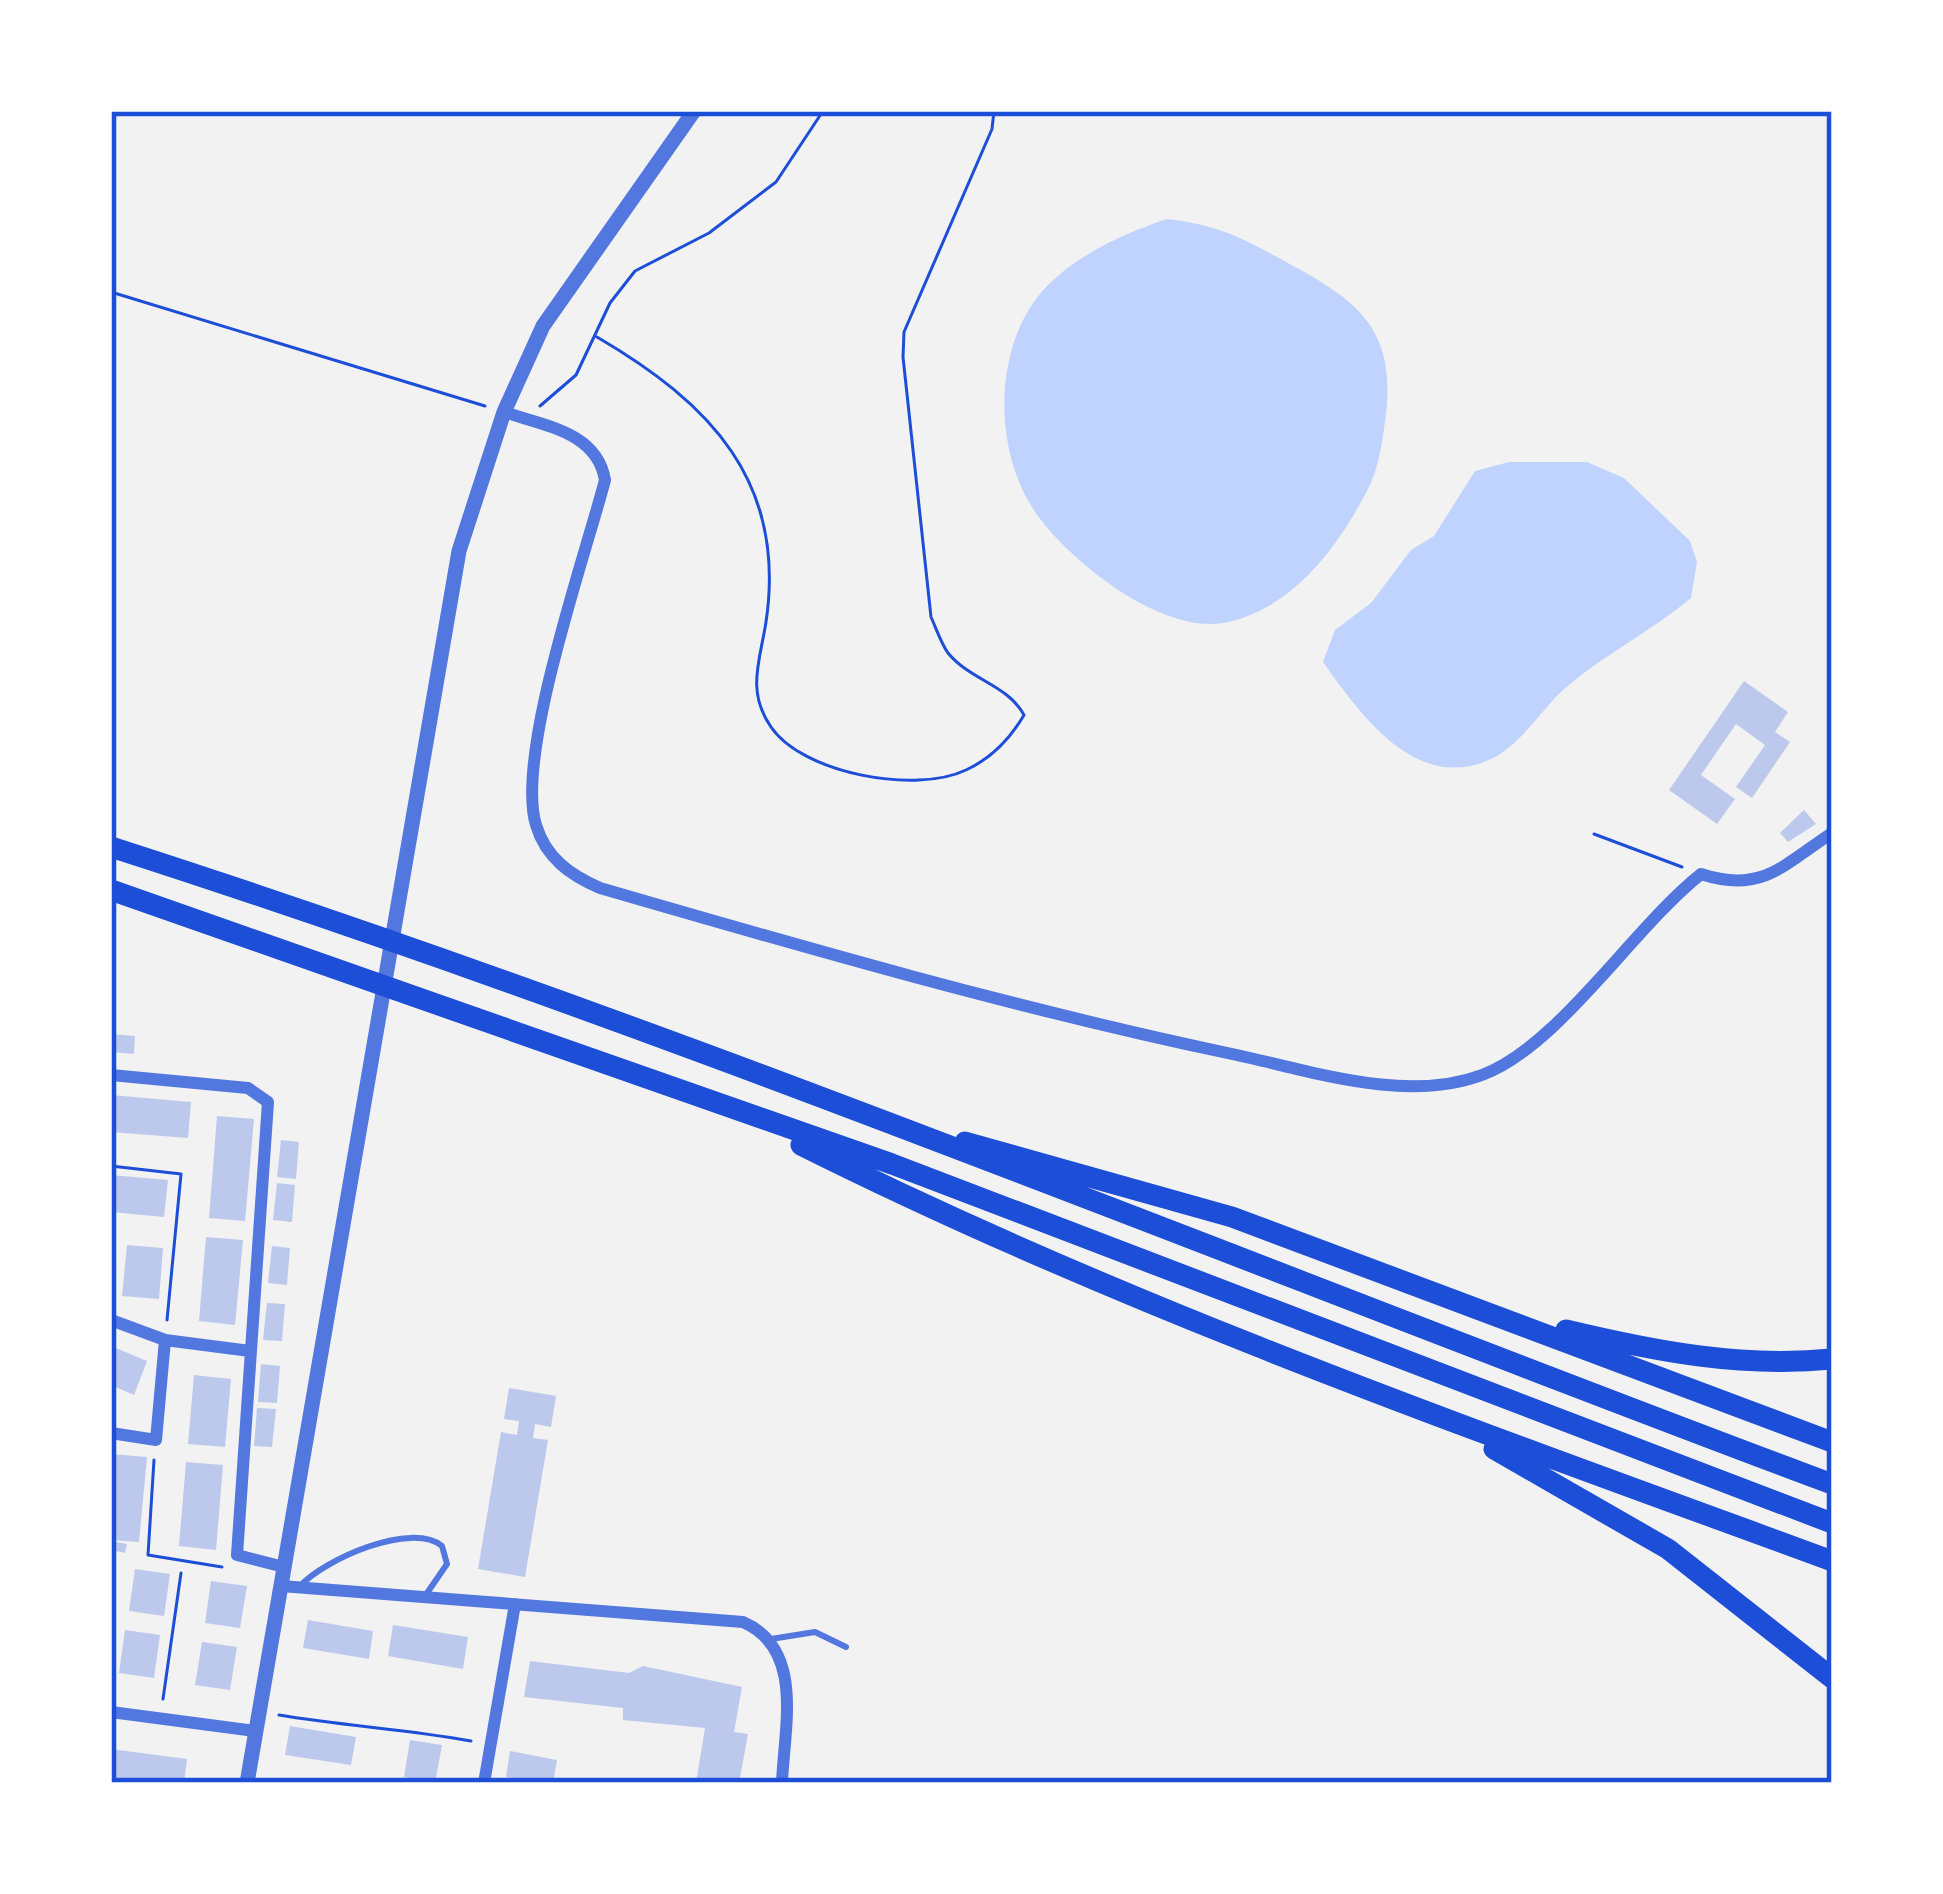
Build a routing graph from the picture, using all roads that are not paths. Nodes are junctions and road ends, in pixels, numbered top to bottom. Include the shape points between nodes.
1 (694, 111) edge
2 (504, 412) junction
3 (1832, 832) edge
4 (111, 848) edge
5 (111, 890) edge
6 (111, 1075) edge
7 (736, 1112) junction
8 (888, 1124) junction
9 (1475, 1307) junction
10 (111, 1320) edge
11 (165, 1340) junction
12 (250, 1351) junction
13 (1832, 1359) edge
14 (1408, 1406) junction
15 (111, 1433) edge
16 (1832, 1442) edge
17 (1832, 1484) edge
18 (1832, 1522) edge
19 (1832, 1561) edge
20 (284, 1568) junction
21 (290, 1587) junction
22 (424, 1597) junction
23 (515, 1604) junction
24 (771, 1639) junction
25 (846, 1647) dead end
26 (1832, 1678) edge
27 (111, 1712) edge
28 (255, 1731) junction
29 (247, 1783) edge
30 (484, 1783) edge
31 (782, 1783) edge

1 - 2 street via 560,298
2 - 3 street via 582,439 601,456 605,480 539,732 532,789 536,824 552,857 600,888 1054,1017 1405,1085 1481,1076 1515,1058 1701,874 1754,883
2 - 20 street via 447,603
4 - 8 highway
5 - 7 highway
6 - 12 street via 248,1088 268,1102
7 - 14 highway via 887,1188
7 - 18 highway
8 - 9 highway via 1232,1217
8 - 17 highway
9 - 13 highway via 1706,1358
9 - 16 highway
10 - 11 street
11 - 12 street
11 - 15 street via 156,1440
12 - 20 street via 237,1555
14 - 19 highway
14 - 26 highway via 1668,1550
20 - 21 street
21 - 22 street
21 - 22 lane via 322,1568 425,1536 442,1546 447,1564
21 - 28 street
22 - 23 street
23 - 24 street via 729,1618
23 - 30 street
24 - 25 lane via 815,1632
24 - 31 street via 785,1680
27 - 28 street
28 - 29 street

